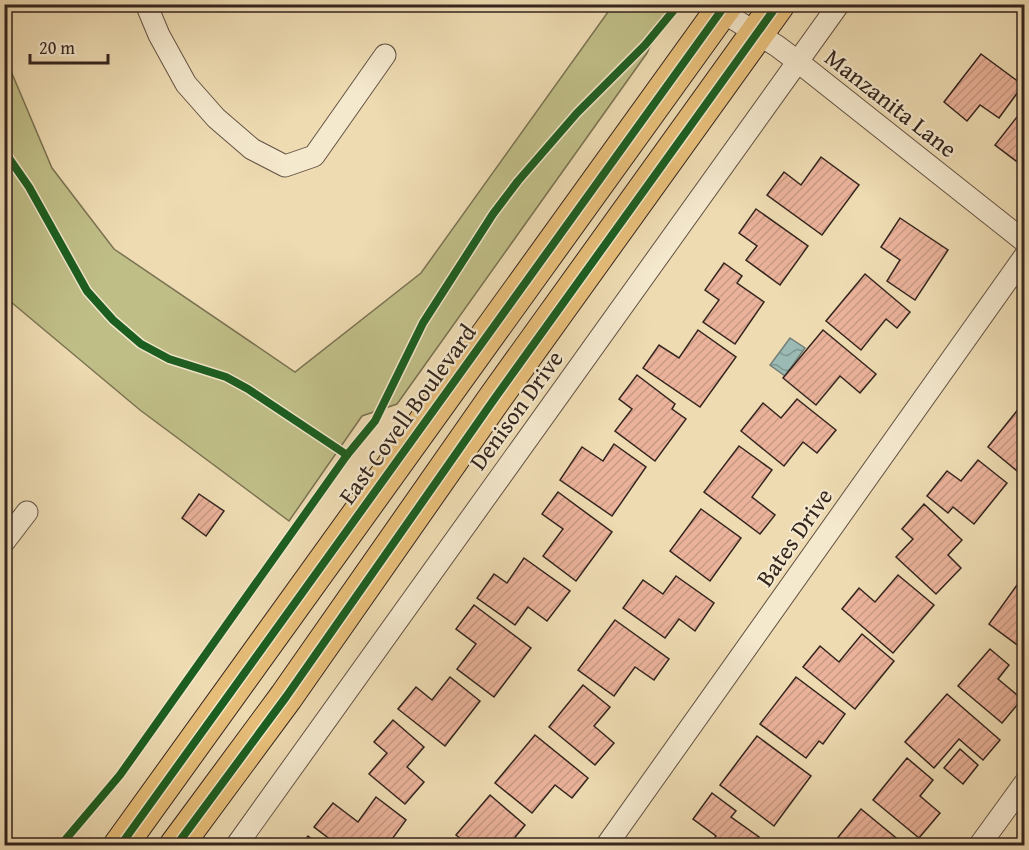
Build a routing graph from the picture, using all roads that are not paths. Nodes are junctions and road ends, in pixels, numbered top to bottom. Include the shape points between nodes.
1 (146, 4) edge
2 (778, 4) edge
3 (839, 4) edge
4 (723, 8) edge
5 (757, 33) junction
6 (385, 55) dead end
7 (797, 61) junction
8 (1024, 241) edge
9 (1024, 257) edge
10 (27, 512) dead end
11 (4, 542) edge
12 (1024, 784) edge
13 (120, 846) edge
14 (176, 846) edge
15 (236, 846) edge
16 (606, 846) edge
17 (979, 846) edge

1 - 6 street via 186,84 216,118 252,149 285,166 314,156
2 - 5 main road
3 - 7 street, Denison Drive
4 - 5 street, Manzanita Lane
4 - 13 main road, East Covell Boulevard
5 - 7 street, Manzanita Lane
5 - 14 main road
7 - 8 street, Manzanita Lane
7 - 15 street, Denison Drive
9 - 16 street, Bates Drive
10 - 11 street
12 - 17 street

